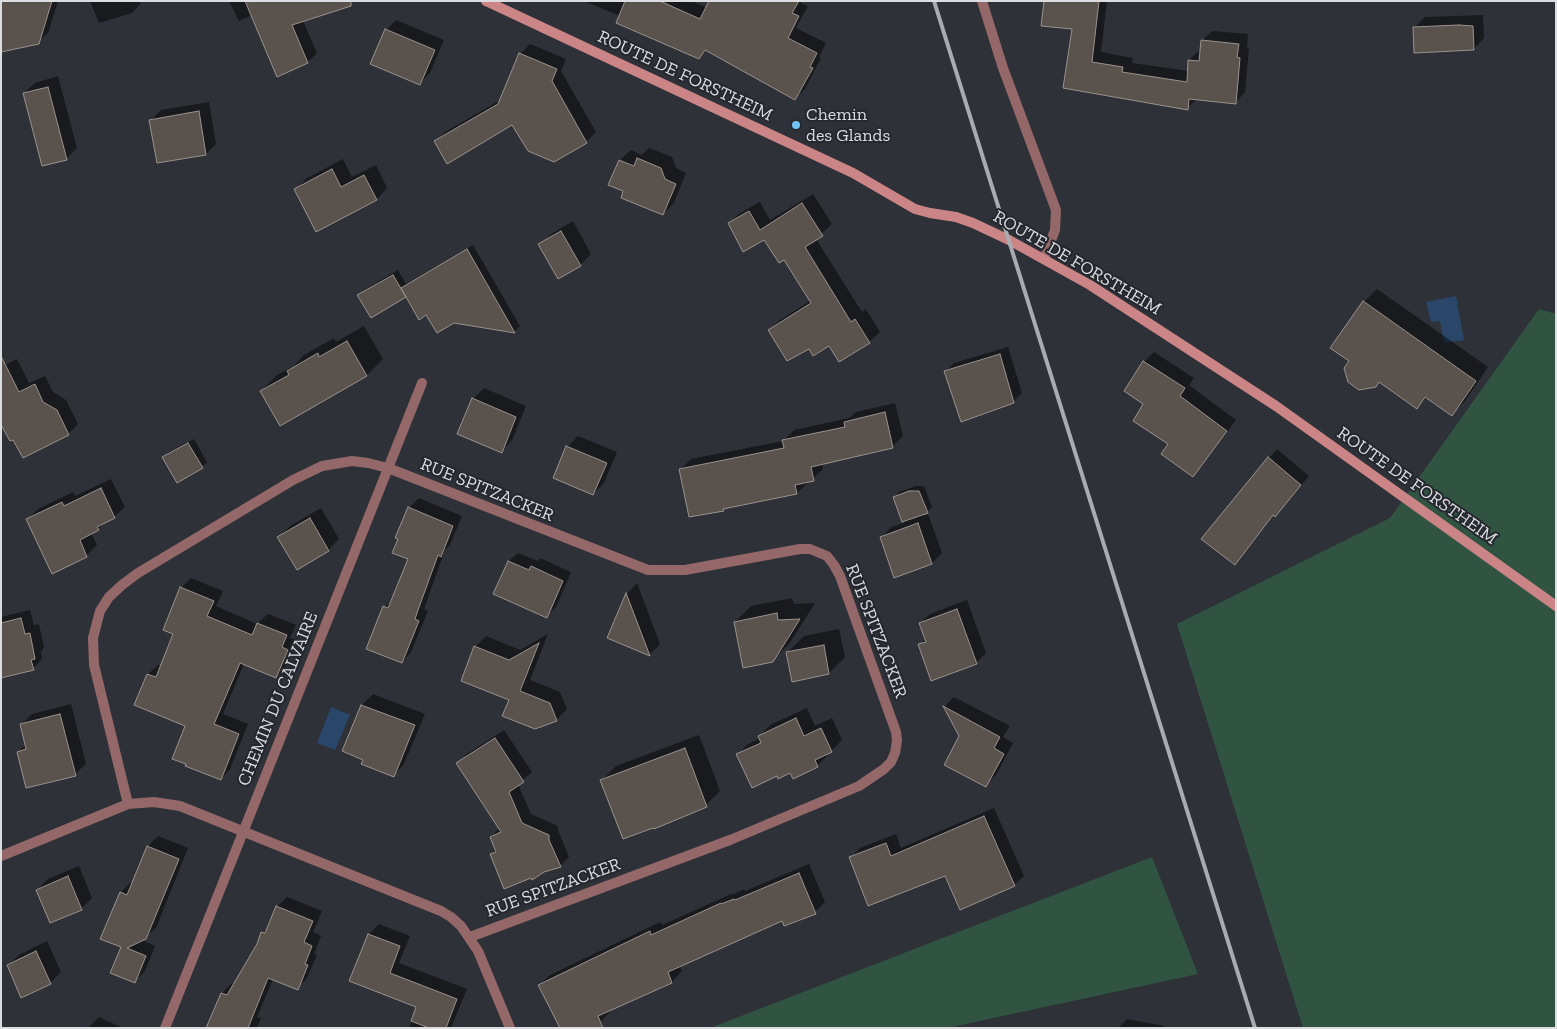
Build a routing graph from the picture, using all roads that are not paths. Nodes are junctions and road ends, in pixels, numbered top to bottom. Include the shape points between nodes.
1 (486, 1) edge
2 (982, 1) edge
3 (1044, 259) junction
4 (422, 383) dead end
5 (388, 468) junction
6 (1556, 606) edge
7 (128, 804) junction
8 (244, 831) junction
9 (1, 856) edge
10 (470, 937) junction
11 (165, 1028) edge
12 (510, 1028) edge

1 - 3 street, ROUTE DE FORSTHEIM via 854,173 915,208 965,220
2 - 3 street via 1003,68 1056,210 1055,230
3 - 6 street, ROUTE DE FORSTHEIM via 1143,318 1276,406
4 - 5 street, CHEMIN DU CALVAIRE
5 - 7 street, RUE SPITZACKER via 352,461 308,472 138,573 109,597 95,624 92,650
5 - 8 street, CHEMIN DU CALVAIRE
5 - 10 street, RUE SPITZACKER via 648,570 685,570 800,549 819,551 827,556 840,576 896,732 891,762 859,786 730,840
7 - 8 street, RUE SPITZACKER via 154,802 180,806
7 - 9 street, RUE SPITZACKER
8 - 10 street, RUE SPITZACKER via 442,911
8 - 11 street, CHEMIN DU CALVAIRE
10 - 12 street

